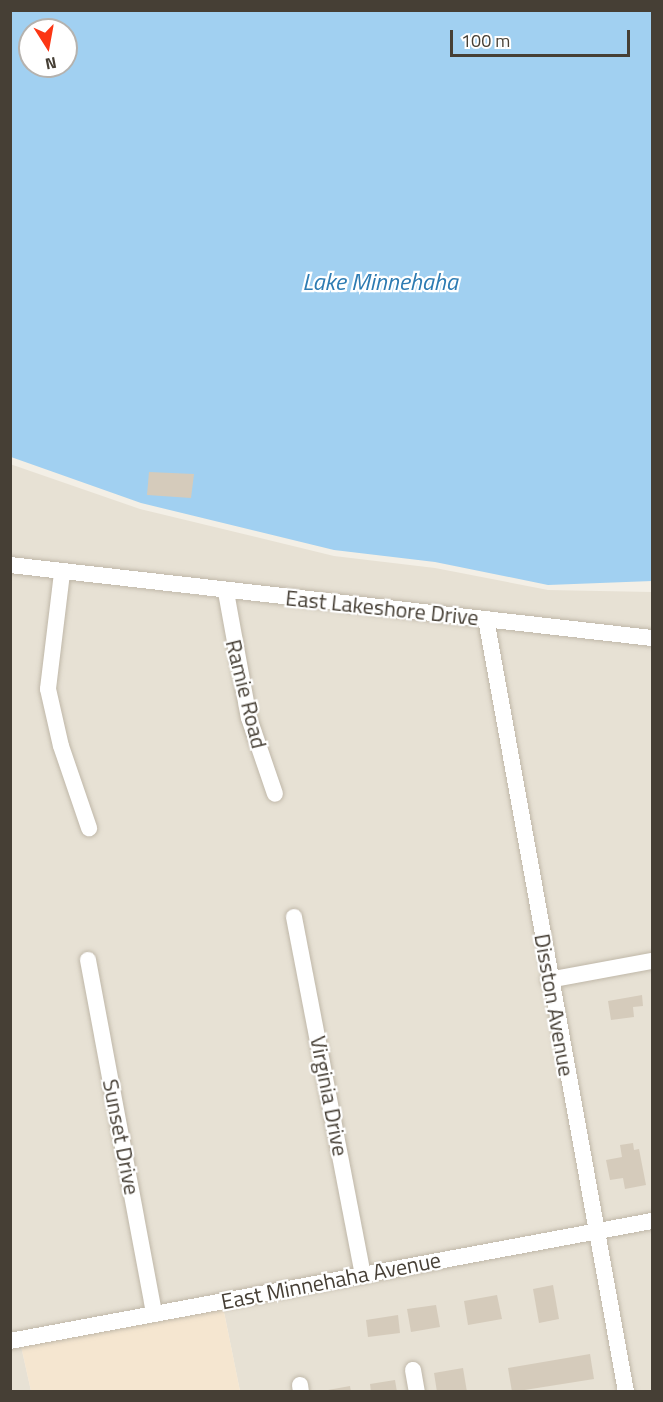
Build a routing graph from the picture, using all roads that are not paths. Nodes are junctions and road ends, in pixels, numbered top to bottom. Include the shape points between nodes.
1 (10, 565) edge
2 (62, 573) junction
3 (226, 592) junction
4 (486, 619) junction
5 (652, 638) edge
6 (275, 794) dead end
7 (89, 828) dead end
8 (294, 917) dead end
9 (88, 960) dead end
10 (652, 961) edge
11 (549, 980) junction
12 (652, 1221) edge
13 (595, 1231) junction
14 (363, 1275) junction
15 (154, 1314) junction
16 (10, 1341) edge
17 (413, 1370) dead end
18 (417, 1392) edge
19 (626, 1392) edge

1 - 2 street, East Lakeshore Drive
2 - 3 street, East Lakeshore Drive
2 - 7 street via 48,689 61,746
3 - 4 street, East Lakeshore Drive
3 - 6 street, Ramie Road via 249,718
4 - 5 street, East Lakeshore Drive
4 - 11 street, Disston Avenue
8 - 14 street, Virginia Drive
9 - 15 street, Sunset Drive
10 - 11 street
11 - 13 street, Disston Avenue
12 - 13 street, East Minnehaha Avenue
13 - 14 street, East Minnehaha Avenue
13 - 19 street, Disston Avenue
14 - 15 street, East Minnehaha Avenue
15 - 16 street, East Minnehaha Avenue
17 - 18 street

